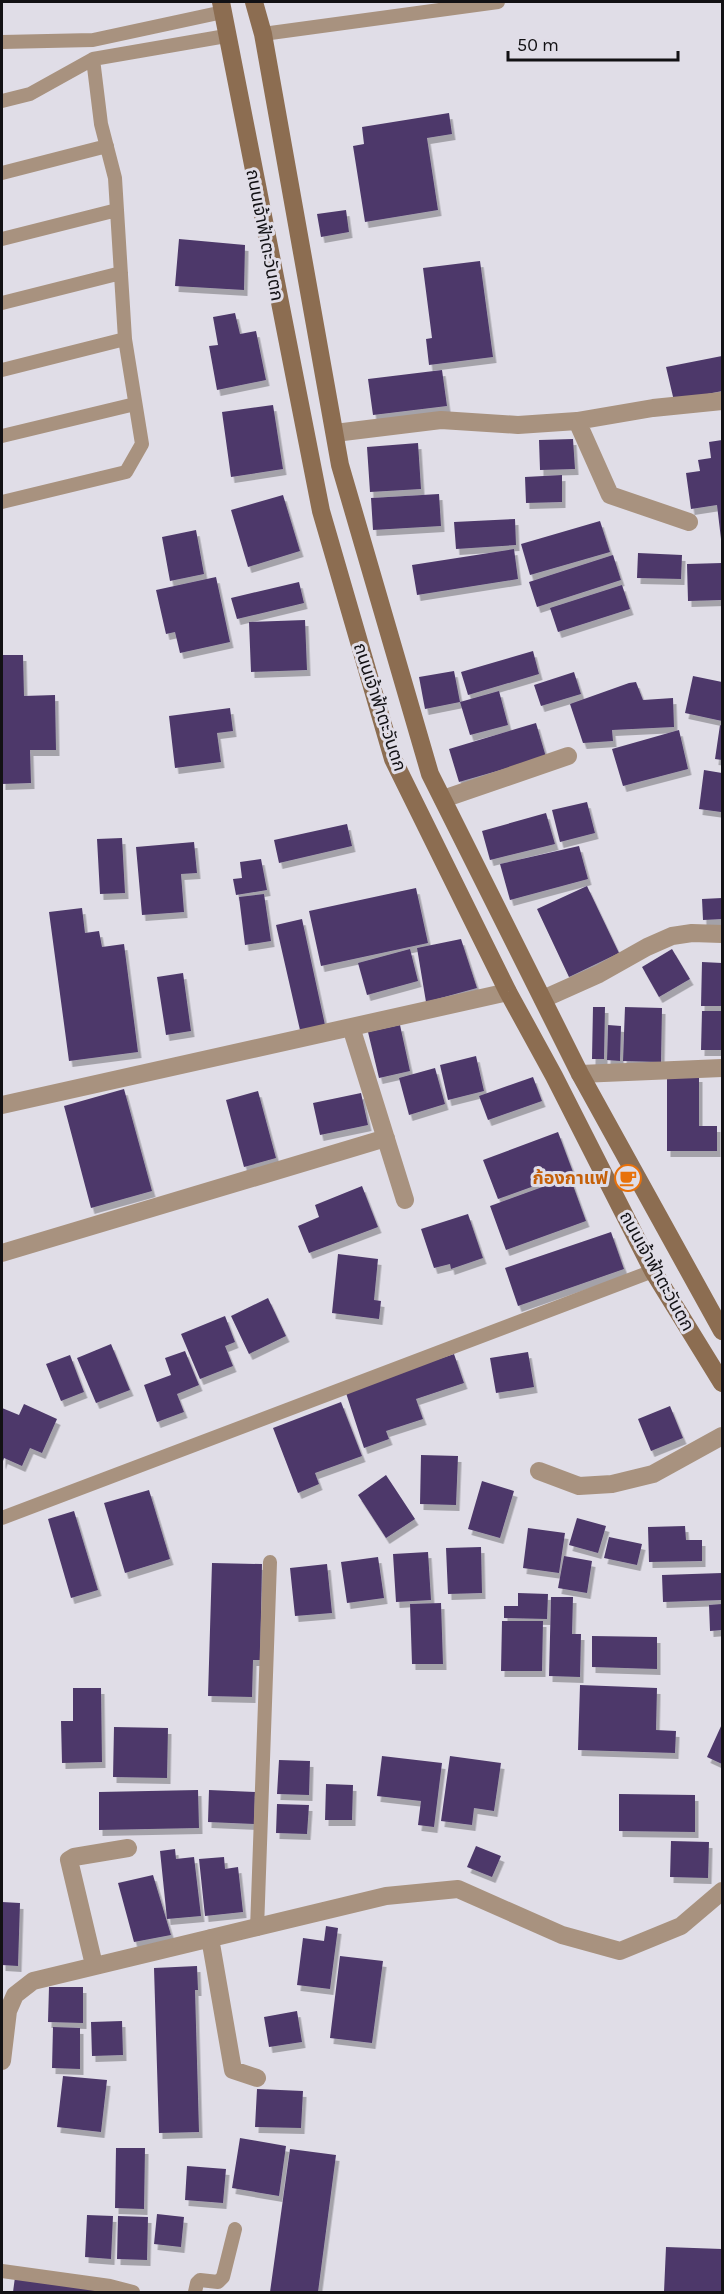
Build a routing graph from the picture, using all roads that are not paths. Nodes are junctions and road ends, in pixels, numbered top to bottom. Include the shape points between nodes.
1 (254, 2) edge
2 (498, 2) edge
3 (221, 7) edge
4 (263, 34) junction
5 (226, 36) junction
6 (2, 42) edge
7 (93, 59) junction
8 (2, 101) edge
9 (107, 146) junction
10 (2, 173) edge
11 (117, 210) junction
12 (2, 239) edge
13 (121, 273) junction
14 (2, 303) edge
15 (124, 339) junction
16 (2, 369) edge
17 (723, 401) edge
18 (135, 404) junction
19 (577, 421) junction
20 (335, 433) junction
21 (2, 436) edge
22 (2, 502) edge
23 (689, 522) dead end
24 (568, 756) dead end
25 (443, 799) junction
26 (723, 934) edge
27 (507, 992) junction
28 (543, 999) junction
29 (351, 1027) junction
30 (723, 1068) edge
31 (580, 1074) junction
32 (2, 1105) edge
33 (386, 1138) junction
34 (405, 1200) dead end
35 (2, 1253) edge
36 (653, 1271) junction
37 (723, 1330) edge
38 (723, 1383) edge
39 (723, 1437) edge
40 (538, 1471) dead end
41 (2, 1518) edge
42 (270, 1562) dead end
43 (128, 1848) dead end
44 (723, 1891) edge
45 (257, 1929) junction
46 (210, 1938) junction
47 (94, 1965) junction
48 (8, 1994) edge
49 (2, 2061) edge
50 (257, 2078) dead end
51 (235, 2229) dead end
52 (2, 2271) edge
53 (109, 2289) edge
54 (133, 2292) edge
55 (195, 2292) edge

1 - 4 main road, ถนนเจ้าฟ้าตะวันตก
2 - 4 lane
3 - 5 main road, ถนนเจ้าฟ้าตะวันตก
3 - 6 lane via 93,40
4 - 20 main road, ถนนเจ้าฟ้าตะวันตก
5 - 7 lane
5 - 27 main road, ถนนเจ้าฟ้าตะวันตก via 321,511 393,759
7 - 8 lane via 30,94
7 - 9 lane
9 - 10 lane
9 - 11 lane
11 - 12 lane
11 - 13 lane
13 - 14 lane
13 - 15 lane
15 - 16 lane
15 - 18 lane
17 - 19 street
18 - 21 lane
18 - 22 lane via 142,444 126,472
19 - 20 street via 518,425 441,420
19 - 23 street via 610,495
20 - 25 main road, ถนนเจ้าฟ้าตะวันตก via 340,465 430,774
24 - 25 street
25 - 28 main road, ถนนเจ้าฟ้าตะวันตก
26 - 28 street via 672,936
27 - 29 street
27 - 36 main road, ถนนเจ้าฟ้าตะวันตก
28 - 31 main road, ถนนเจ้าฟ้าตะวันตก
29 - 32 street
29 - 33 street
30 - 31 street
31 - 37 main road, ถนนเจ้าฟ้าตะวันตก
33 - 34 street
33 - 35 street
36 - 38 main road, ถนนเจ้าฟ้าตะวันตก
36 - 41 lane
39 - 40 street via 653,1474 612,1484 579,1486
42 - 45 lane
43 - 47 street via 69,1860
44 - 45 street via 681,1926 620,1951 562,1935 458,1890 386,1896
45 - 46 street
46 - 47 street
46 - 50 street via 233,2070
47 - 48 street via 33,1981
48 - 49 street
51 - 55 lane via 223,2277 218,2282 200,2280
52 - 53 lane
53 - 54 lane

